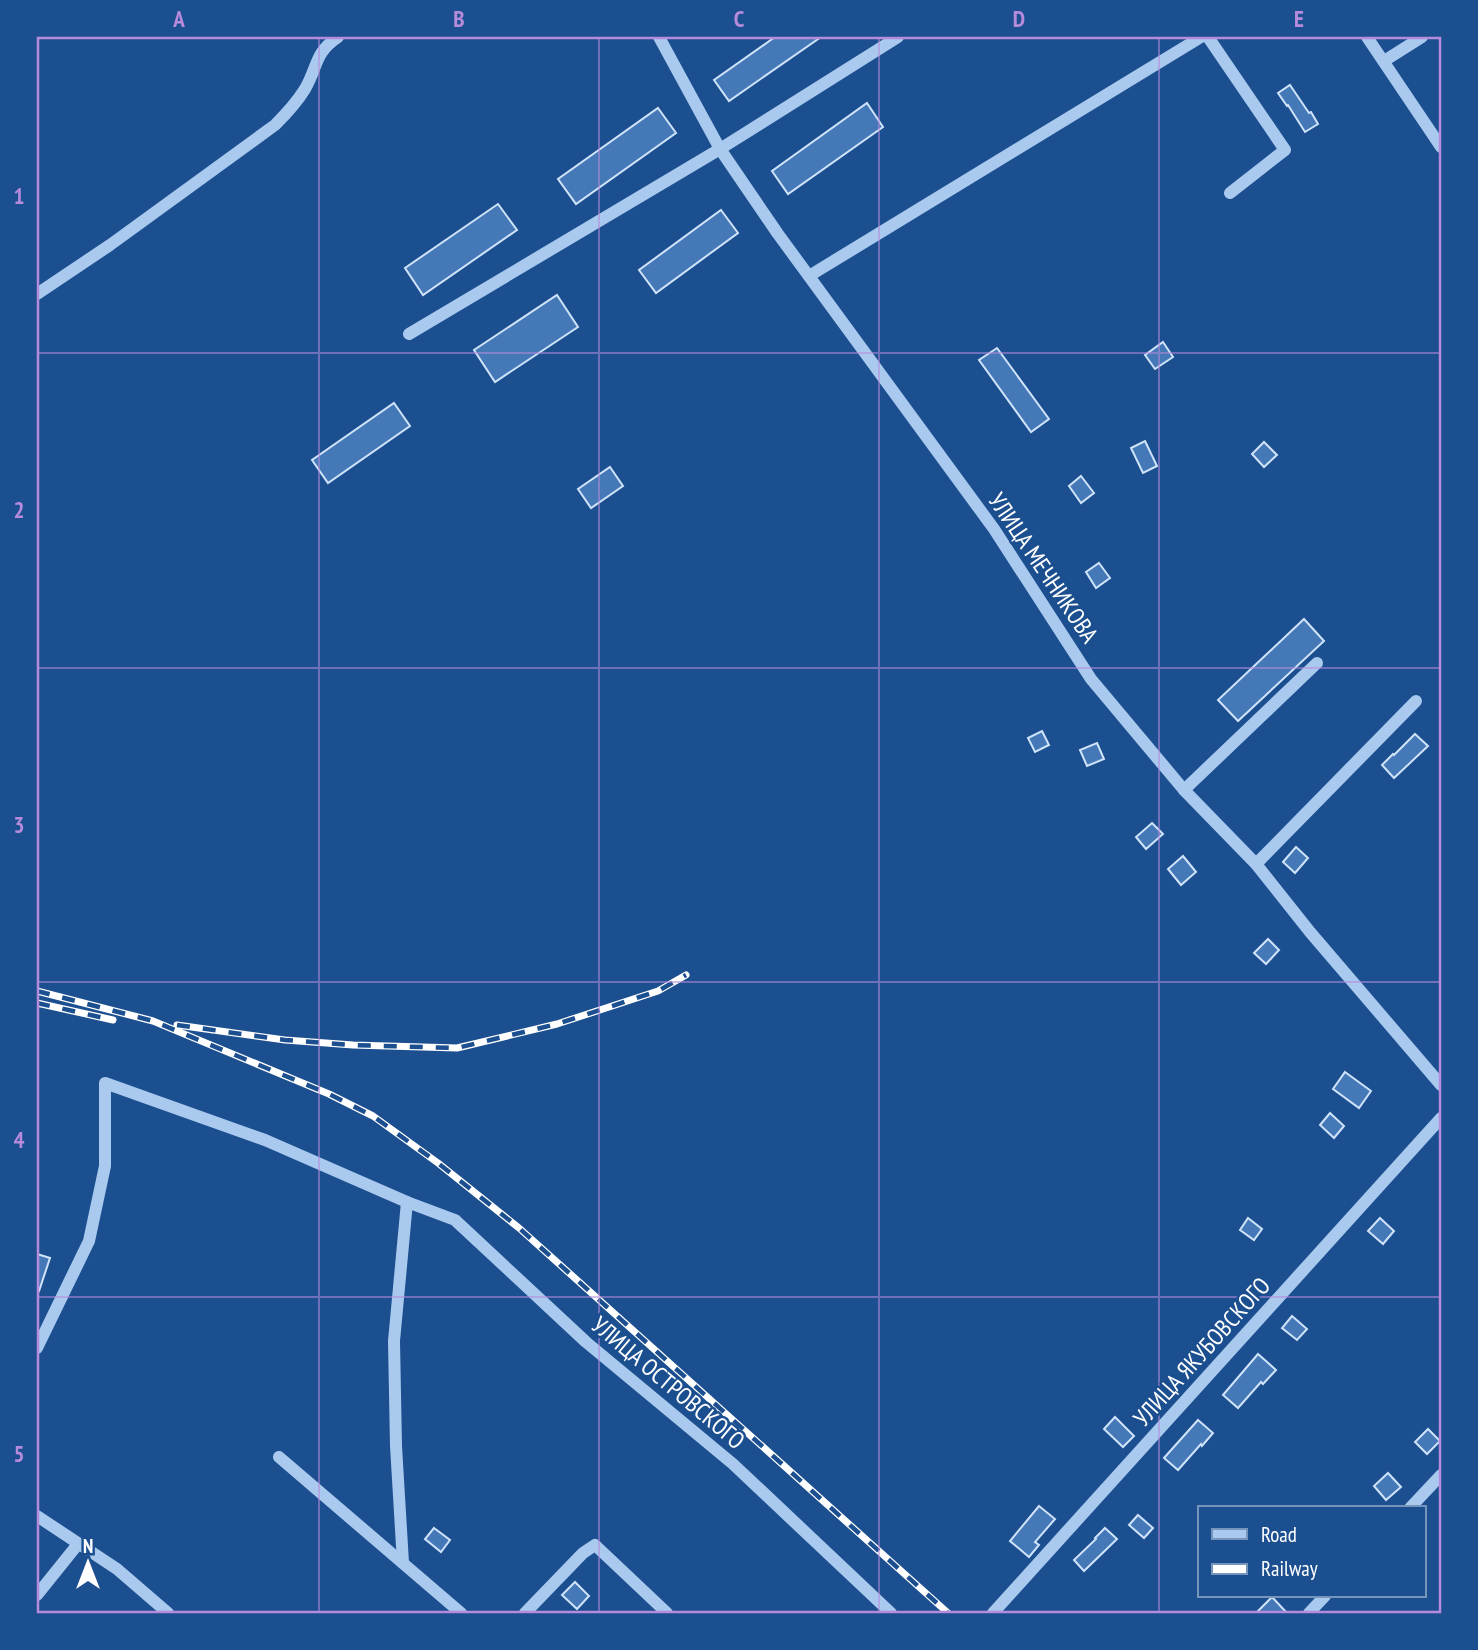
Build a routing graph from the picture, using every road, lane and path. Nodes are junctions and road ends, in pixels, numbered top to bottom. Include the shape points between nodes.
1 (338, 37) edge
2 (659, 37) edge
3 (898, 37) edge
4 (1201, 37) edge
5 (1208, 37) edge
6 (1367, 37) edge
7 (1422, 37) edge
8 (1384, 61) junction
9 (1441, 147) edge
10 (720, 149) junction
11 (1230, 193) dead end
12 (809, 276) junction
13 (37, 295) edge
14 (409, 334) dead end
15 (1317, 663) dead end
16 (1416, 701) dead end
17 (1184, 790) junction
18 (1256, 864) junction
19 (1441, 1085) edge
20 (1441, 1118) edge
21 (407, 1202) junction
22 (37, 1348) edge
23 (279, 1457) dead end
24 (1441, 1475) edge
25 (1412, 1506) edge
26 (37, 1516) edge
27 (78, 1544) junction
28 (403, 1563) junction
29 (37, 1595) edge
30 (1323, 1598) edge
31 (168, 1613) edge
32 (458, 1613) edge
33 (525, 1613) edge
34 (667, 1613) edge
35 (891, 1613) edge
36 (993, 1613) edge
37 (1309, 1613) edge

1 - 13 street via 326,45 306,88 275,125
2 - 10 street, УЛИЦА МЕЧНИКОВА
3 - 10 street
4 - 12 street
5 - 11 street via 1285,150
6 - 8 street
7 - 8 street
8 - 9 street
10 - 12 street, УЛИЦА МЕЧНИКОВА
10 - 14 street
12 - 17 street, УЛИЦА МЕЧНИКОВА via 994,529 1091,678
15 - 17 street
16 - 18 street
17 - 18 street, УЛИЦА МЕЧНИКОВА
18 - 19 street, УЛИЦА МЕЧНИКОВА
20 - 36 street, УЛИЦА ЯКУБОВСКОГО
21 - 22 street, УЛИЦА ОСТРОВСКОГО via 265,1140 105,1083 104,1166 89,1241
21 - 28 street via 394,1341
21 - 35 street, УЛИЦА ОСТРОВСКОГО via 455,1220 586,1342 733,1464
23 - 28 street
24 - 25 street
26 - 27 street
27 - 29 street
27 - 31 street via 117,1569
28 - 32 street
30 - 37 street
33 - 34 street via 595,1545

